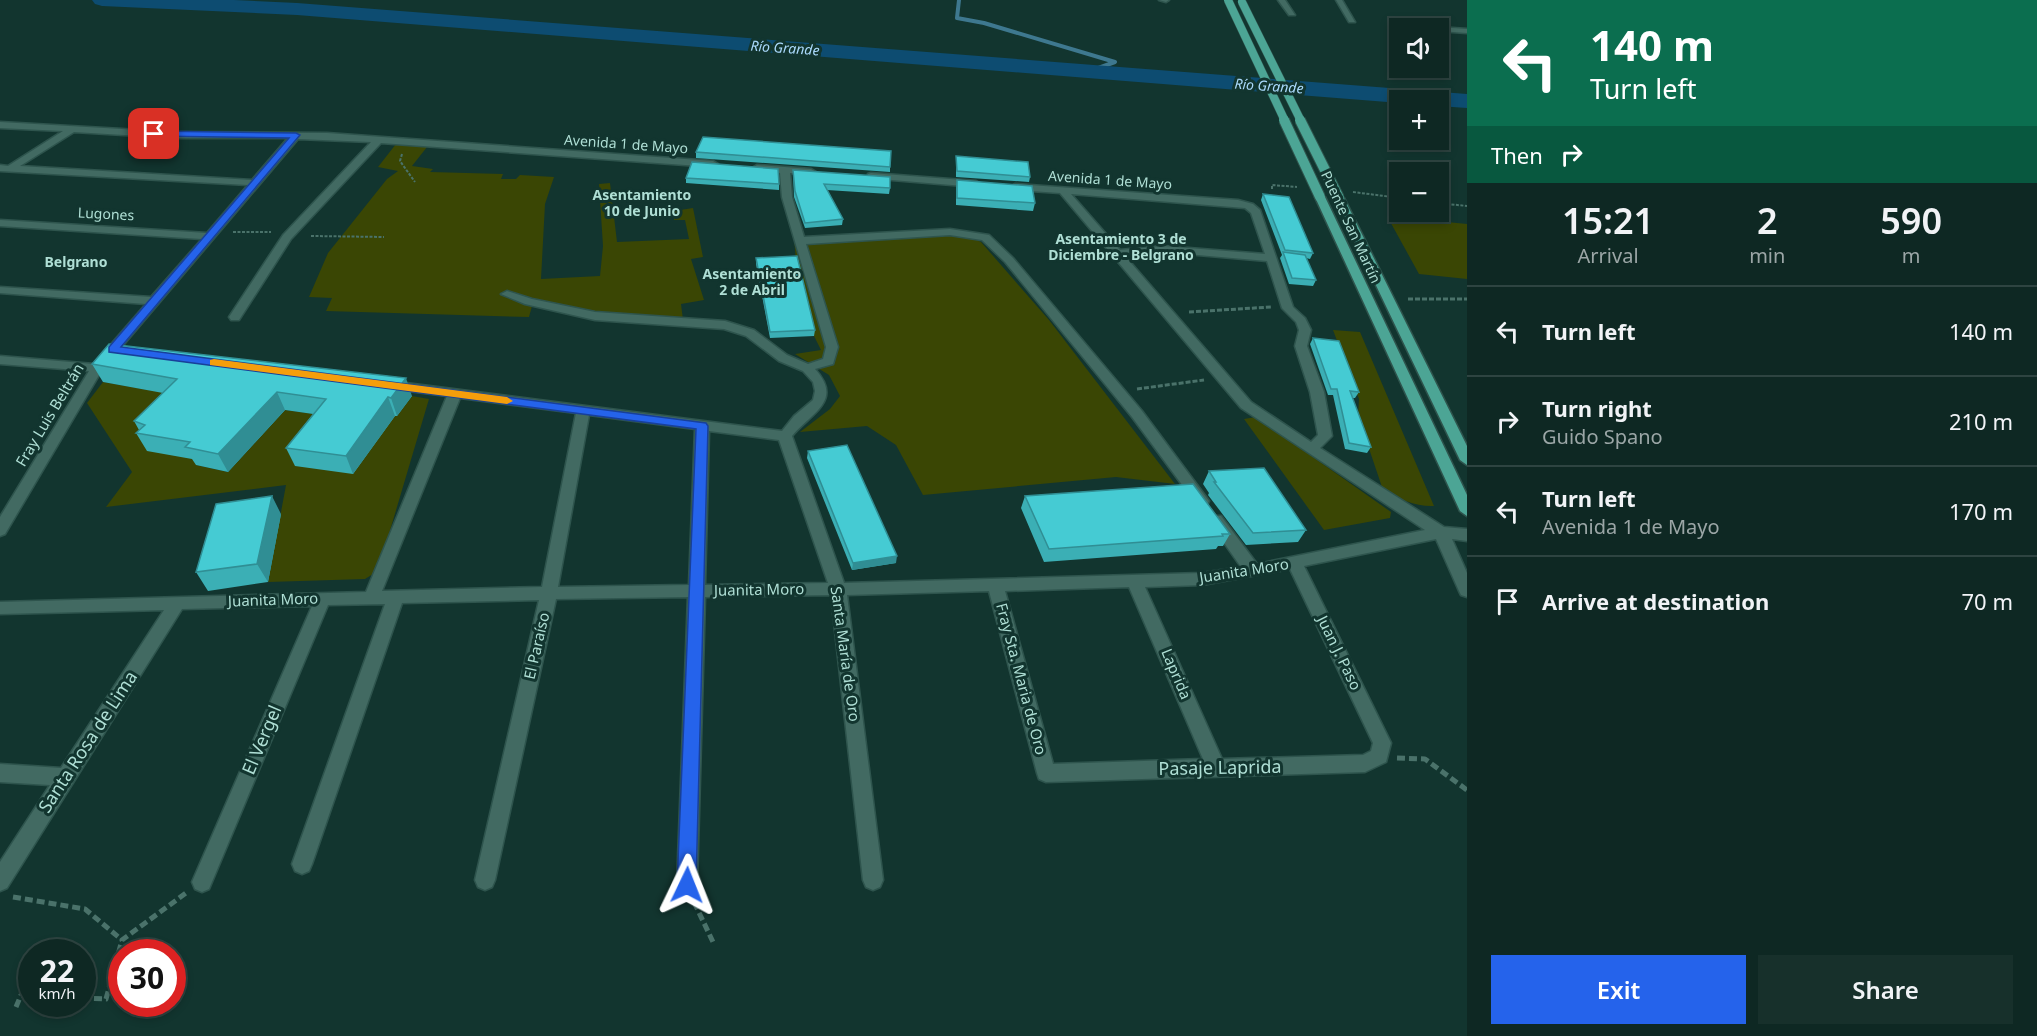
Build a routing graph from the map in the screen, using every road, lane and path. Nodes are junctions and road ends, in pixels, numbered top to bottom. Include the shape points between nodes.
1 (1228, 0) edge
2 (1281, 0) edge
3 (1339, 0) edge
4 (1242, 1) edge
5 (1292, 13) dead end
6 (1352, 20) dead end
7 (1449, 30) edge
8 (1467, 31) edge
9 (0, 125) edge
10 (71, 130) junction
11 (296, 135) junction
12 (378, 140) junction
13 (406, 142) junction
14 (728, 166) edge
15 (5, 168) edge
16 (750, 168) edge
17 (785, 170) junction
18 (819, 173) edge
19 (0, 175) edge
20 (865, 176) edge
21 (415, 182) dead end
22 (256, 183) junction
23 (993, 185) edge
24 (1004, 186) edge
25 (1063, 191) junction
26 (1343, 195) junction
27 (1389, 197) edge
28 (1449, 204) edge
29 (1467, 206) edge
30 (0, 223) edge
31 (210, 236) junction
32 (799, 240) junction
33 (1116, 254) junction
34 (1272, 258) junction
35 (0, 290) edge
36 (507, 294) dead end
37 (1389, 299) junction
38 (1467, 299) edge
39 (154, 301) junction
40 (1288, 308) junction
41 (1170, 314) junction
42 (235, 317) dead end
43 (0, 360) edge
44 (97, 368) junction
45 (807, 368) junction
46 (1222, 377) junction
47 (381, 384) edge
48 (1118, 392) junction
49 (455, 394) junction
50 (583, 410) junction
51 (702, 426) junction
52 (785, 436) junction
53 (1312, 448) junction
54 (1467, 460) edge
55 (1467, 511) edge
56 (0, 530) edge
57 (1441, 532) junction
58 (1467, 535) edge
59 (1295, 563) junction
60 (1253, 572) junction
61 (1135, 582) junction
62 (995, 584) junction
63 (838, 589) junction
64 (697, 591) junction
65 (1467, 591) edge
66 (549, 593) junction
67 (396, 597) junction
68 (371, 598) junction
69 (323, 599) junction
70 (177, 603) junction
71 (0, 608) edge
72 (1382, 743) joint
73 (1396, 758) dead end
74 (1216, 767) junction
75 (0, 773) edge
76 (1046, 773) joint
77 (66, 777) junction
78 (1467, 790) edge
79 (302, 864) dead end
80 (873, 879) dead end
81 (485, 880) dead end
82 (202, 882) joint
83 (687, 885) joint
84 (5, 889) edge
85 (122, 939) edge
86 (124, 939) edge
87 (713, 942) dead end
88 (108, 992) edge
89 (96, 999) edge
90 (18, 1002) edge
91 (16, 1007) dead end

1 - 55 main road, Puente San Martín, bridge
2 - 5 street
3 - 6 street
4 - 26 main road, Puente San Martín, bridge
7 - 8 street
9 - 10 street, Avenida 1 de Mayo
10 - 11 street, Avenida 1 de Mayo
10 - 15 street
11 - 12 street, Avenida 1 de Mayo
11 - 22 street, Fray Luis Beltrán
12 - 13 street, Avenida 1 de Mayo
12 - 42 street via 287,237
13 - 14 street, Avenida 1 de Mayo
13 - 21 path via 400,161
15 - 19 street
15 - 22 street
16 - 17 street
17 - 18 street
17 - 32 street via 787,197
20 - 23 street
22 - 31 street, Fray Luis Beltrán
24 - 25 street, Avenida 1 de Mayo
25 - 33 street
25 - 34 street, Avenida 1 de Mayo via 1249,206 1256,212
26 - 27 path
26 - 37 main road, Puente San Martín
28 - 29 path
30 - 31 street, Lugones
31 - 39 street, Fray Luis Beltrán
32 - 45 street via 832,347 829,361
32 - 48 street via 950,232 985,237
33 - 34 street via 1163,249
33 - 41 street
34 - 40 street
35 - 39 street
36 - 45 street via 596,316 740,328 783,358
37 - 38 path
37 - 54 main road, Puente San Martín
39 - 44 street, Fray Luis Beltrán via 119,350
40 - 41 path via 1246,307
40 - 53 street via 1302,321 1305,330 1301,346 1317,392 1325,436
41 - 46 street
43 - 44 street
44 - 56 street, Fray Luis Beltrán
45 - 52 street via 819,381 819,402
46 - 48 path
46 - 53 street via 1246,405
47 - 49 street
48 - 60 street
49 - 50 street
49 - 68 street
50 - 51 street
50 - 66 street, El Paraíso
51 - 52 street
51 - 64 street
52 - 63 street, Santa María de Oro
53 - 57 street
57 - 58 street
57 - 59 street, Juanita Moro
57 - 65 street
59 - 60 street, Juanita Moro
59 - 72 street, Juan J. Paso
60 - 61 street, Juanita Moro
61 - 62 street, Juanita Moro
61 - 74 street, Laprida
62 - 63 street, Juanita Moro
62 - 76 street, Fray Sta. Maria de Oro
63 - 64 street, Juanita Moro
63 - 80 street, Santa María de Oro
64 - 66 street, Juanita Moro
64 - 83 street
66 - 67 street, Juanita Moro
66 - 81 street, El Paraíso
67 - 68 street, Juanita Moro
67 - 79 street
68 - 69 street, Juanita Moro
69 - 70 street, Juanita Moro
69 - 82 street, El Vergel
70 - 71 street, Juanita Moro
70 - 77 street, Santa Rosa de Lima
72 - 74 street, Pasaje Laprida via 1379,756 1365,763
73 - 78 path via 1425,759
74 - 76 street, Pasaje Laprida
75 - 77 street
77 - 84 street, Santa Rosa de Lima
82 - 86 path
83 - 87 path
84 - 85 path via 85,909
88 - 89 path via 106,999
90 - 91 path

